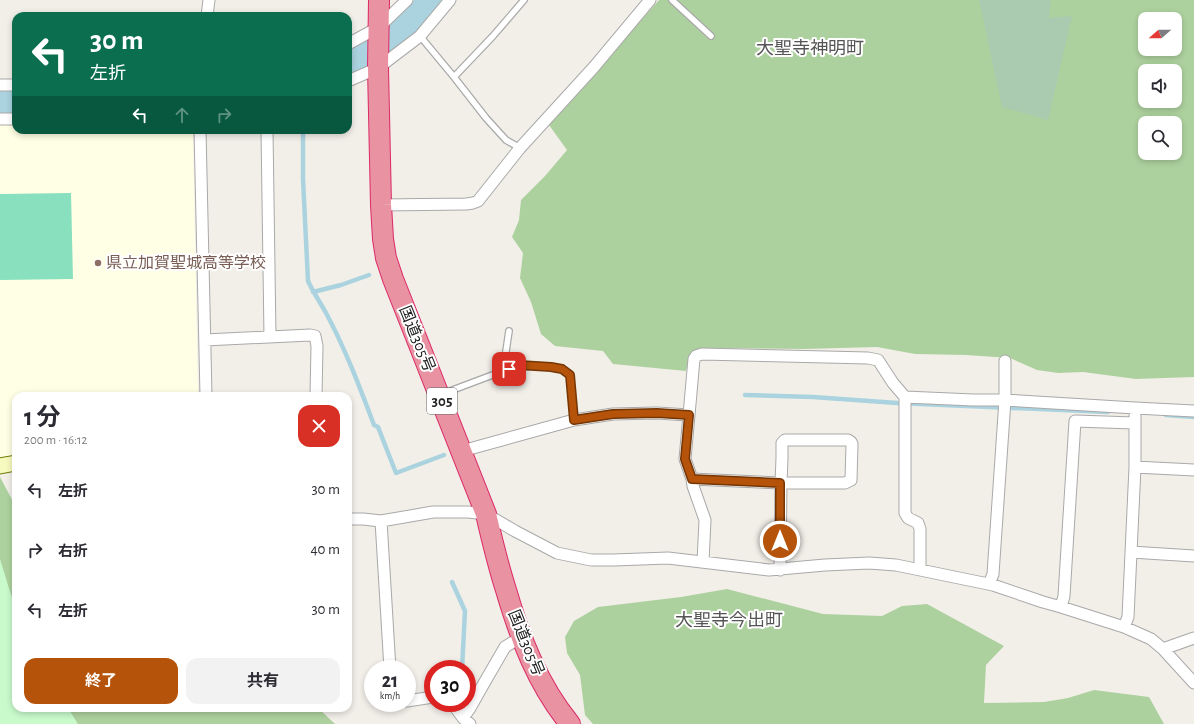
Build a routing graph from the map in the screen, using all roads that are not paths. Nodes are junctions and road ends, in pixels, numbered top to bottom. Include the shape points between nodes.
1 (209, 0) edge
2 (379, 0) edge
3 (407, 0) edge
4 (450, 0) edge
5 (524, 0) edge
6 (650, 0) edge
7 (672, 0) edge
8 (208, 12) edge
9 (379, 31) junction
10 (420, 36) junction
11 (711, 36) dead end
12 (352, 42) edge
13 (378, 65) junction
14 (454, 77) junction
15 (352, 79) edge
16 (12, 84) edge
17 (0, 85) edge
18 (0, 119) edge
19 (12, 119) edge
20 (200, 134) edge
21 (267, 134) edge
22 (520, 148) junction
23 (381, 205) junction
24 (509, 331) dead end
25 (270, 337) junction
26 (205, 340) junction
27 (1005, 361) dead end
28 (509, 369) junction
29 (206, 392) edge
30 (316, 392) edge
31 (440, 395) junction
32 (906, 397) junction
33 (1005, 400) junction
34 (1135, 408) junction
35 (1194, 411) edge
36 (689, 415) junction
37 (574, 420) junction
38 (1134, 423) junction
39 (462, 451) junction
40 (12, 464) edge
41 (0, 466) edge
42 (1135, 467) junction
43 (1194, 470) edge
44 (692, 479) junction
45 (780, 483) junction
46 (486, 514) junction
47 (352, 519) edge
48 (381, 521) junction
49 (1131, 552) junction
50 (1194, 556) edge
51 (703, 562) junction
52 (780, 570) junction
53 (920, 570) junction
54 (989, 584) junction
55 (1061, 607) junction
56 (1124, 627) junction
57 (521, 637) junction
58 (1194, 638) edge
59 (1163, 649) junction
60 (389, 660) edge
61 (1194, 682) edge
62 (460, 712) edge
63 (467, 721) edge
64 (570, 724) edge

1 - 8 street
2 - 9 highway, 国道305号 / 305
3 - 9 street
4 - 10 street
5 - 14 lane
6 - 22 street via 594,67
7 - 11 lane
9 - 12 street
9 - 13 highway, 国道305号 / 305
10 - 13 street
10 - 14 lane
13 - 15 street
13 - 23 highway, 国道305号 / 305
14 - 22 lane via 506,140
16 - 17 street
18 - 19 street
20 - 26 street
21 - 25 street
22 - 23 street via 473,204
23 - 31 highway, 国道305号 / 305 via 386,258
24 - 28 lane via 505,358
25 - 26 street
25 - 30 street via 310,334 315,336
26 - 29 street
27 - 33 street
28 - 31 lane
28 - 37 lane via 519,365 551,367 562,369 570,375
31 - 39 highway, 国道305号 / 305
32 - 33 street
32 - 36 street via 878,360 702,354 694,359
32 - 53 street via 905,513 908,518 918,523 920,529
33 - 34 street
33 - 54 street via 992,574
34 - 35 street
34 - 38 street
36 - 37 street via 613,414
36 - 44 street via 685,459
37 - 39 street
38 - 42 street
38 - 55 street via 1075,421 1064,596
39 - 46 highway, 国道305号 / 305
40 - 41 street
42 - 43 street
42 - 49 street
44 - 45 street
44 - 51 street via 705,520
45 - 45 street via 782,443 785,440 851,442 849,482
45 - 52 street
46 - 48 street via 433,512
46 - 51 street via 544,547 566,556 596,560 668,558
46 - 57 highway, 国道305号 / 305 via 493,546
47 - 48 street
48 - 60 street
49 - 50 street
49 - 56 street via 1128,617
51 - 52 street
52 - 53 street via 869,563
53 - 54 street
54 - 55 street
55 - 56 street
56 - 59 street via 1151,639
57 - 63 street via 505,647 470,708
57 - 64 highway, 国道305号 / 305 via 552,699
58 - 59 street
59 - 61 street
62 - 63 street

